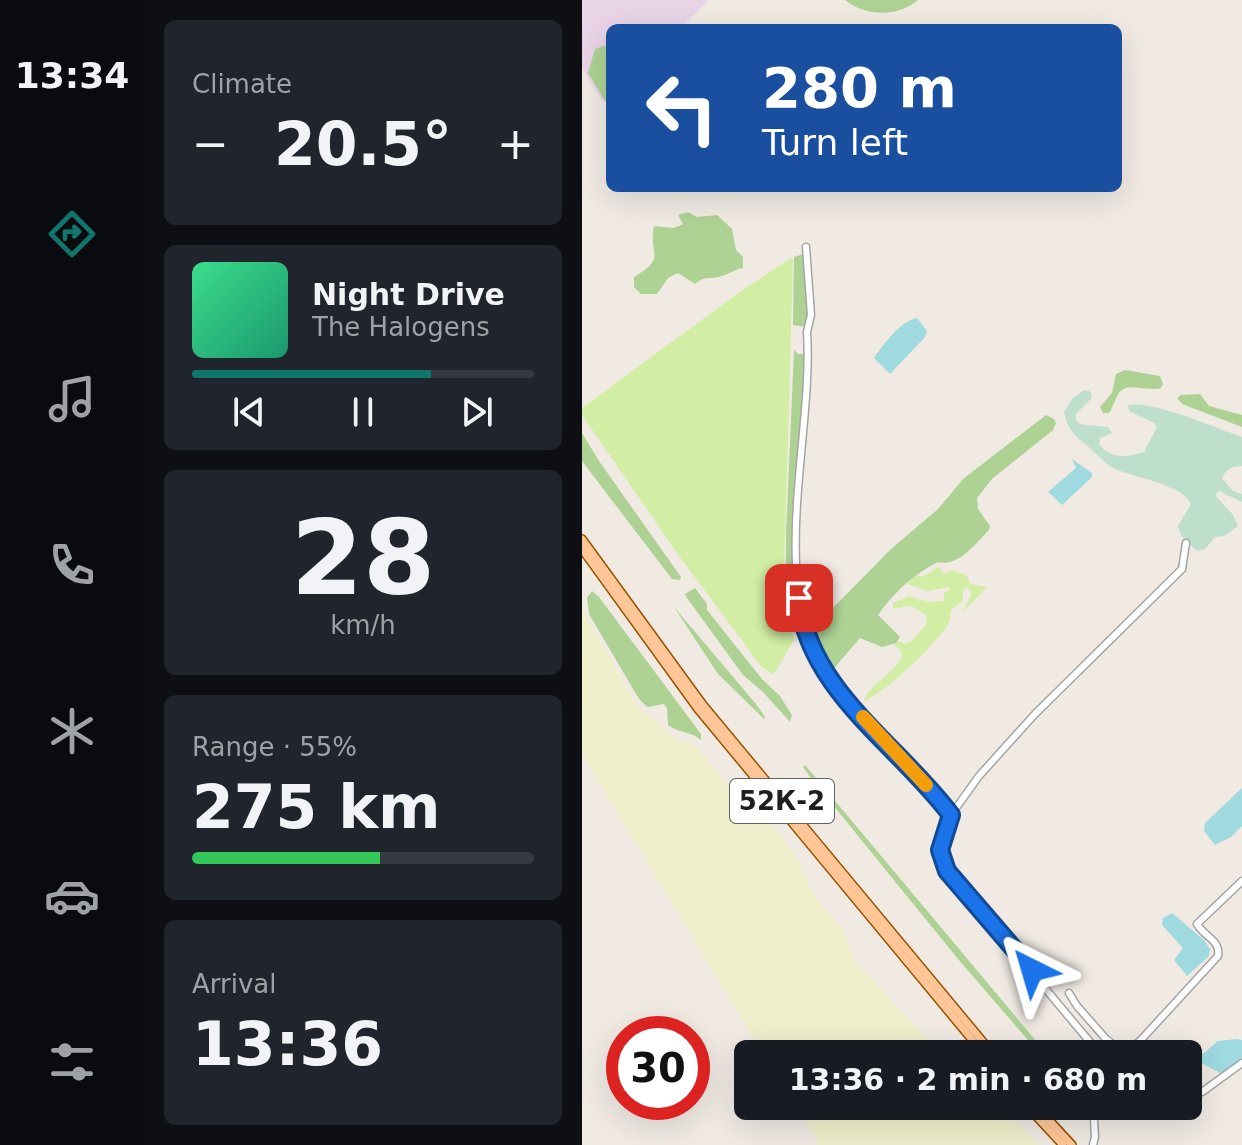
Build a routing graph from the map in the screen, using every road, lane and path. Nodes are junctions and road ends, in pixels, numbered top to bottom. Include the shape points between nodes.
1 (806, 247) dead end
2 (582, 539) edge
3 (1186, 543) dead end
4 (582, 549) edge
5 (951, 815) junction
6 (1242, 881) edge
7 (1069, 993) dead end
8 (972, 1040) edge
9 (981, 1040) edge
10 (1088, 1040) edge
11 (1107, 1040) edge
12 (1141, 1040) edge
13 (1242, 1063) edge
14 (1202, 1092) edge
15 (1040, 1120) edge
16 (1049, 1120) edge
17 (1094, 1120) edge
18 (1063, 1145) edge
19 (1072, 1145) edge
20 (1093, 1145) edge

1 - 5 street via 811,315 798,486 800,615 824,672
2 - 9 main road, 52К-2 via 703,705
3 - 5 street via 1182,569 1005,745
4 - 8 main road, 52К-2 via 698,709
5 - 10 street via 940,850 947,871
6 - 12 street via 1197,924 1214,941 1218,956
7 - 11 street
13 - 14 street
15 - 18 main road
16 - 19 main road
17 - 20 street

